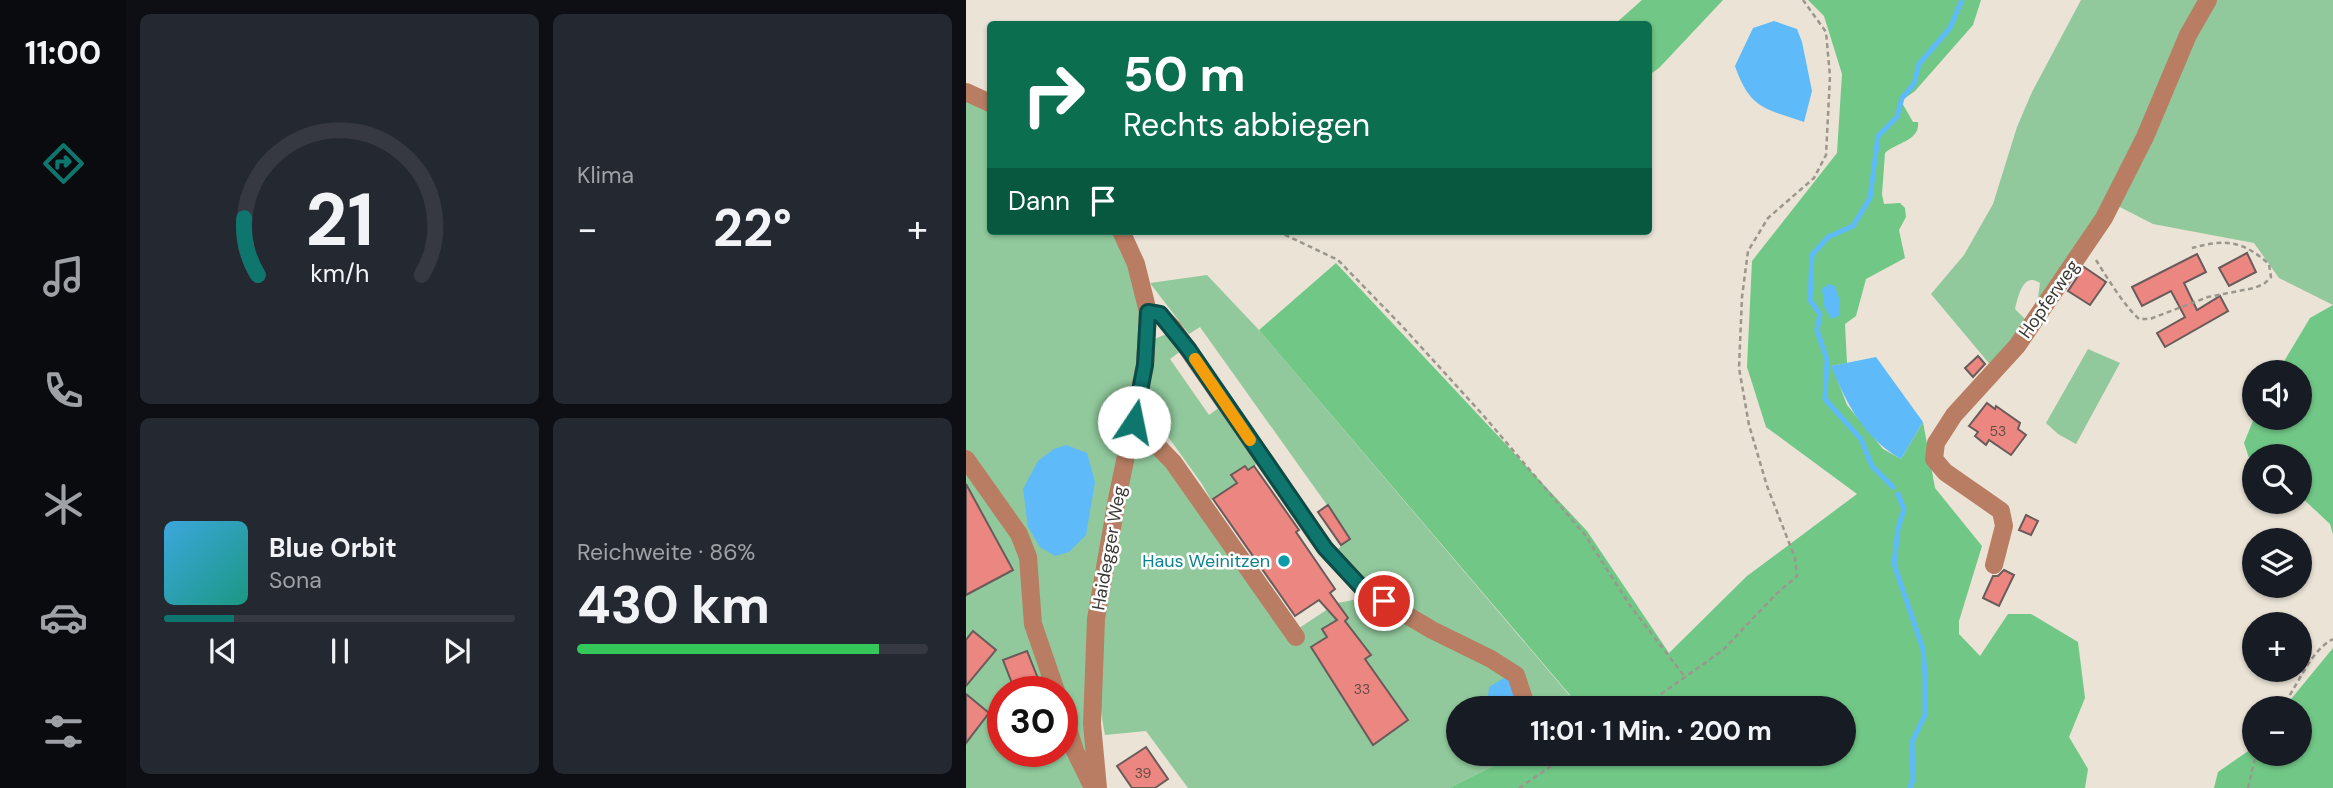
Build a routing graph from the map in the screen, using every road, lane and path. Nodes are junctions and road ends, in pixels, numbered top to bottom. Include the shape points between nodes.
1 (1803, 0) edge
2 (2208, 0) edge
3 (966, 92) edge
4 (987, 102) edge
5 (1123, 235) edge
6 (1285, 235) edge
7 (2086, 246) junction
8 (2192, 248) dead end
9 (1148, 312) junction
10 (1134, 422) junction
11 (966, 459) edge
12 (1994, 565) dead end
13 (1296, 637) dead end
14 (2333, 639) edge
15 (1051, 676) edge
16 (1685, 677) junction
17 (1523, 696) edge
18 (1658, 696) edge
19 (2288, 696) edge
20 (1078, 757) edge
21 (1551, 766) edge
22 (2253, 766) edge
23 (1095, 788) edge
24 (1519, 788) edge
25 (2248, 788) edge

1 - 16 path via 1826,32 1830,76 1826,155 1814,177 1768,218 1748,251 1739,368 1749,425 1795,558 1797,576 1723,650
2 - 7 street, Hopferweg via 2121,186
3 - 4 street
5 - 9 street, Haidegger Weg via 1136,264
6 - 16 path via 1338,260 1483,415 1585,535 1631,607
7 - 8 path via 2139,319 2208,296 2254,288 2271,277 2269,264 2253,250 2213,242
7 - 12 street, Hopferweg via 2023,337 1954,415 1936,443 1934,459 1944,472 2001,511 2004,526
9 - 10 street, Haidegger Weg via 1145,365
9 - 17 street via 1160,314 1173,328 1325,548 1363,589 1516,675
10 - 13 street via 1173,462
10 - 23 street, Haidegger Weg via 1096,619
11 - 15 street via 1019,534 1028,556 1033,624
14 - 19 path via 2308,665
16 - 18 path
20 - 23 street
21 - 24 path
22 - 25 path

